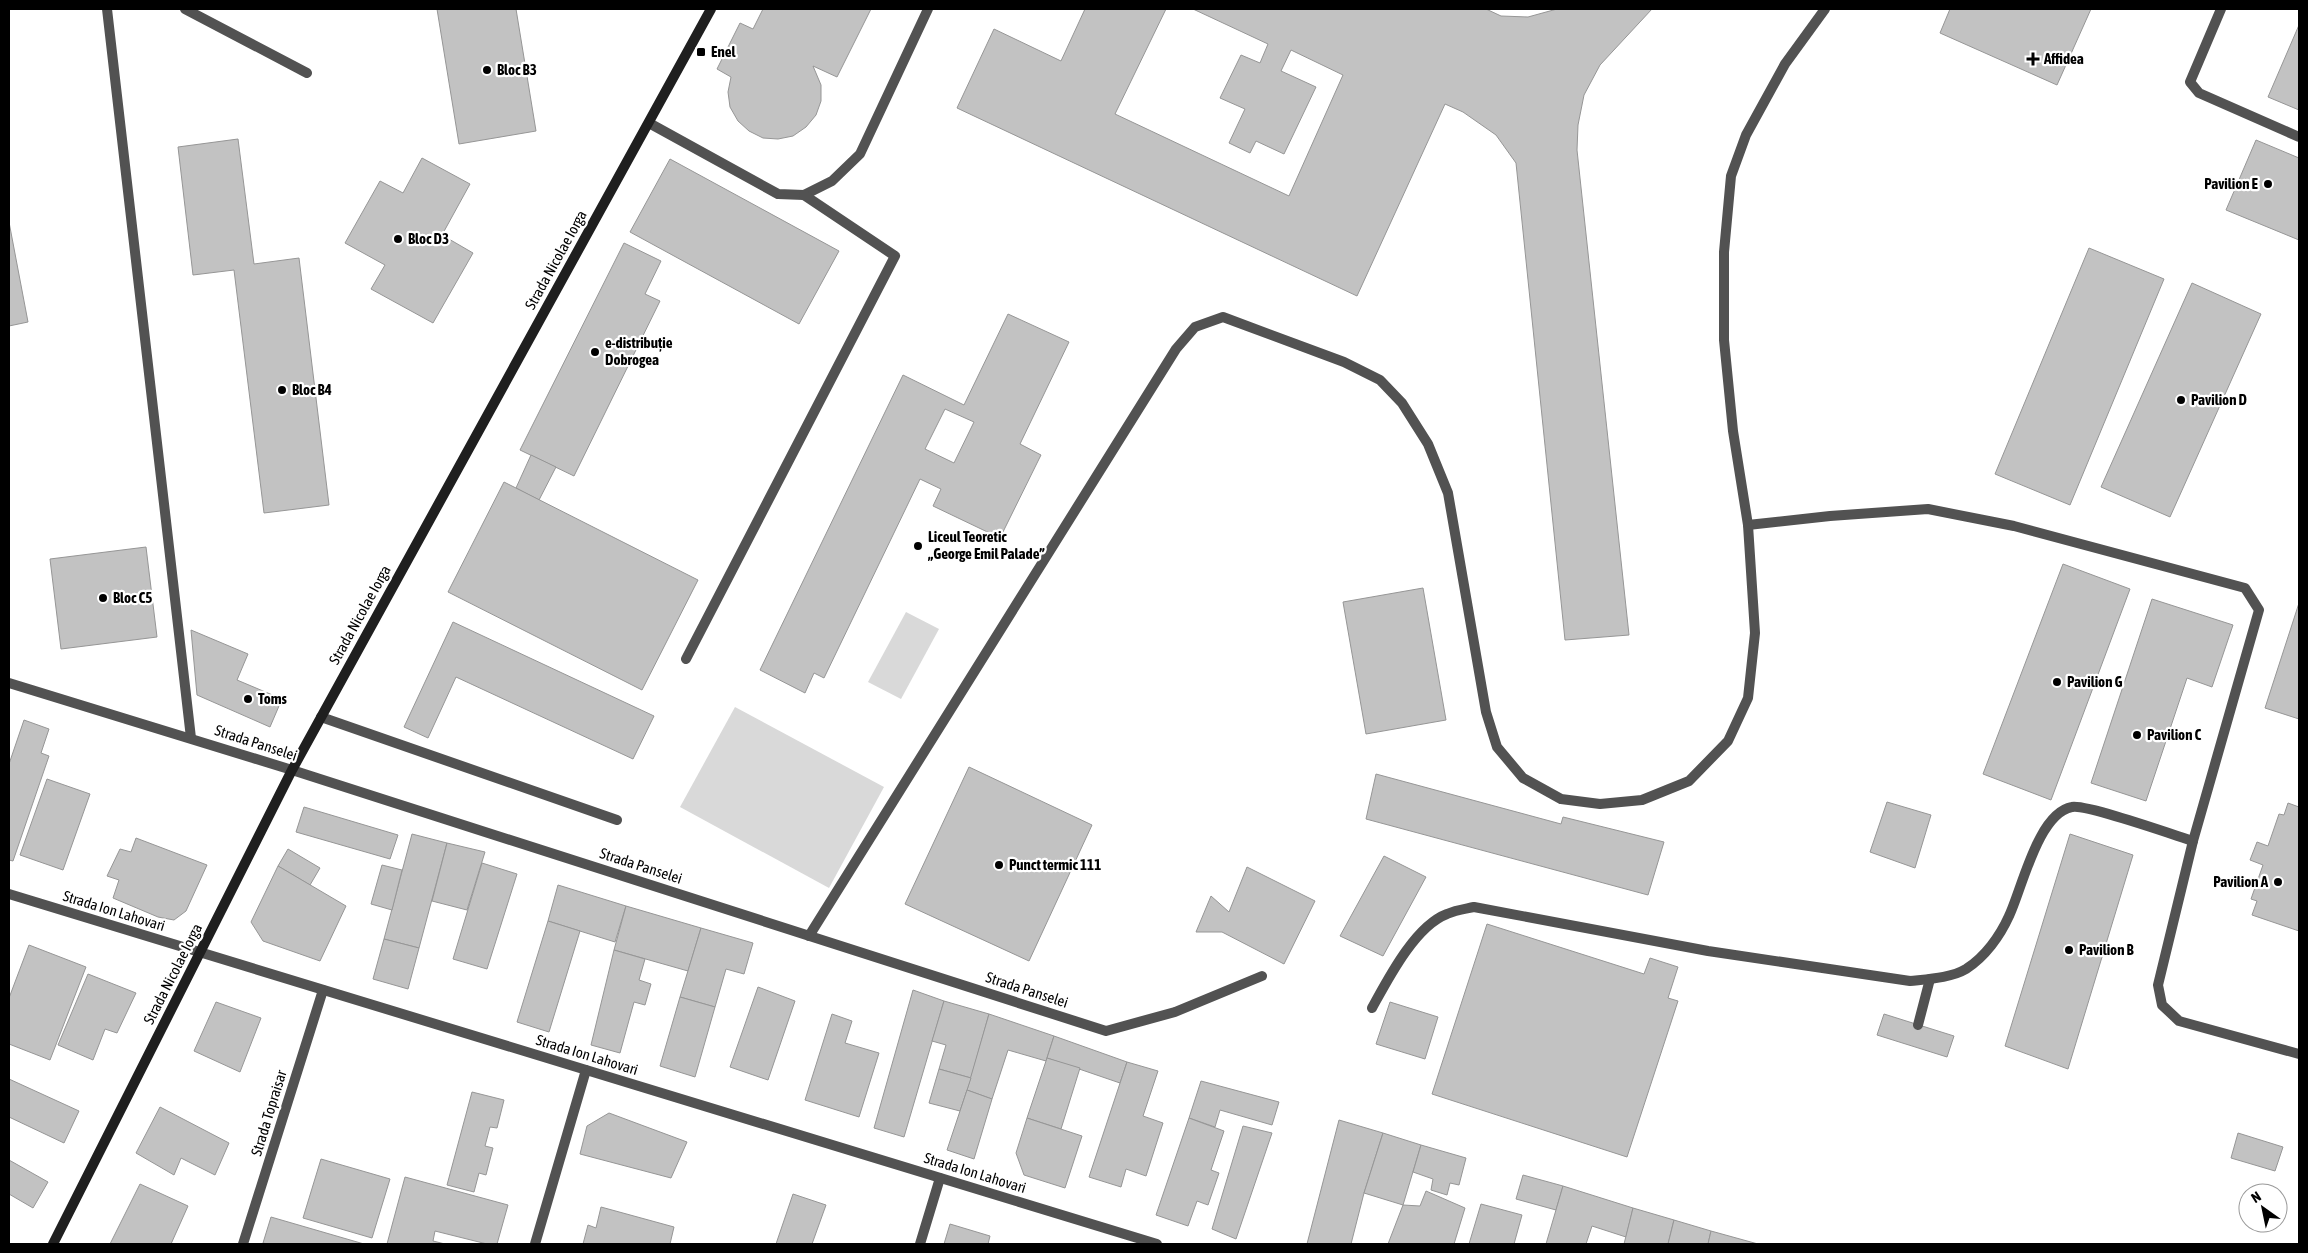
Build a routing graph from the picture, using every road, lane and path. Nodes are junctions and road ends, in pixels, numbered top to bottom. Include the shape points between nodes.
1 (107, 9) edge
2 (185, 9) edge
3 (711, 9) edge
4 (928, 9) edge
5 (1825, 9) edge
6 (2221, 9) edge
7 (307, 72) dead end
8 (649, 123) junction
9 (2299, 136) edge
10 (804, 195) junction
11 (1748, 525) junction
12 (686, 659) dead end
13 (9, 683) edge
14 (321, 717) junction
15 (191, 738) junction
16 (292, 770) junction
17 (617, 820) dead end
18 (2193, 841) junction
19 (9, 894) edge
20 (809, 936) junction
21 (200, 953) junction
22 (1262, 976) dead end
23 (1930, 979) junction
24 (323, 990) junction
25 (1372, 1008) dead end
26 (1918, 1025) dead end
27 (2299, 1054) edge
28 (586, 1070) junction
29 (940, 1178) junction
30 (53, 1244) edge
31 (243, 1244) edge
32 (535, 1244) edge
33 (920, 1244) edge
34 (1157, 1244) edge

1 - 15 street
2 - 7 street
3 - 8 street, Strada Nicolae Iorga
4 - 10 street via 860,154 832,180
5 - 11 street via 1785,64 1746,135 1731,176 1724,252 1724,340 1733,431
6 - 9 street via 2190,82 2199,93
8 - 10 street via 778,194
8 - 14 street, Strada Nicolae Iorga
10 - 12 street via 895,256
11 - 18 street via 1928,509 2014,526 2245,588 2259,610
11 - 20 street via 1755,633 1748,698 1728,741 1688,781 1642,800 1600,804 1561,799 1523,778 1497,747 1486,712 1448,493 1428,444 1402,403 1380,380 1344,362 1223,317 1195,327 1176,349
13 - 15 street, Strada Panselei
14 - 16 street, Strada Nicolae Iorga
14 - 17 street
15 - 16 street, Strada Panselei
16 - 20 street, Strada Panselei
16 - 21 street, Strada Nicolae Iorga
18 - 23 street via 2072,807 2054,817 2036,844 2009,917 1988,950 1965,969
18 - 27 street via 2158,985 2162,1005 2179,1021
19 - 21 street, Strada Ion Lahovari
20 - 22 street, Strada Panselei via 1106,1031 1175,1012
21 - 24 street, Strada Ion Lahovari
21 - 30 street, Strada Nicolae Iorga
23 - 25 street via 1910,981 1708,951 1474,907 1446,914 1426,928 1389,977
23 - 26 street
24 - 28 street, Strada Ion Lahovari
24 - 31 street, Strada Topraisar
28 - 29 street, Strada Ion Lahovari
28 - 32 street
29 - 33 street
29 - 34 street, Strada Ion Lahovari

